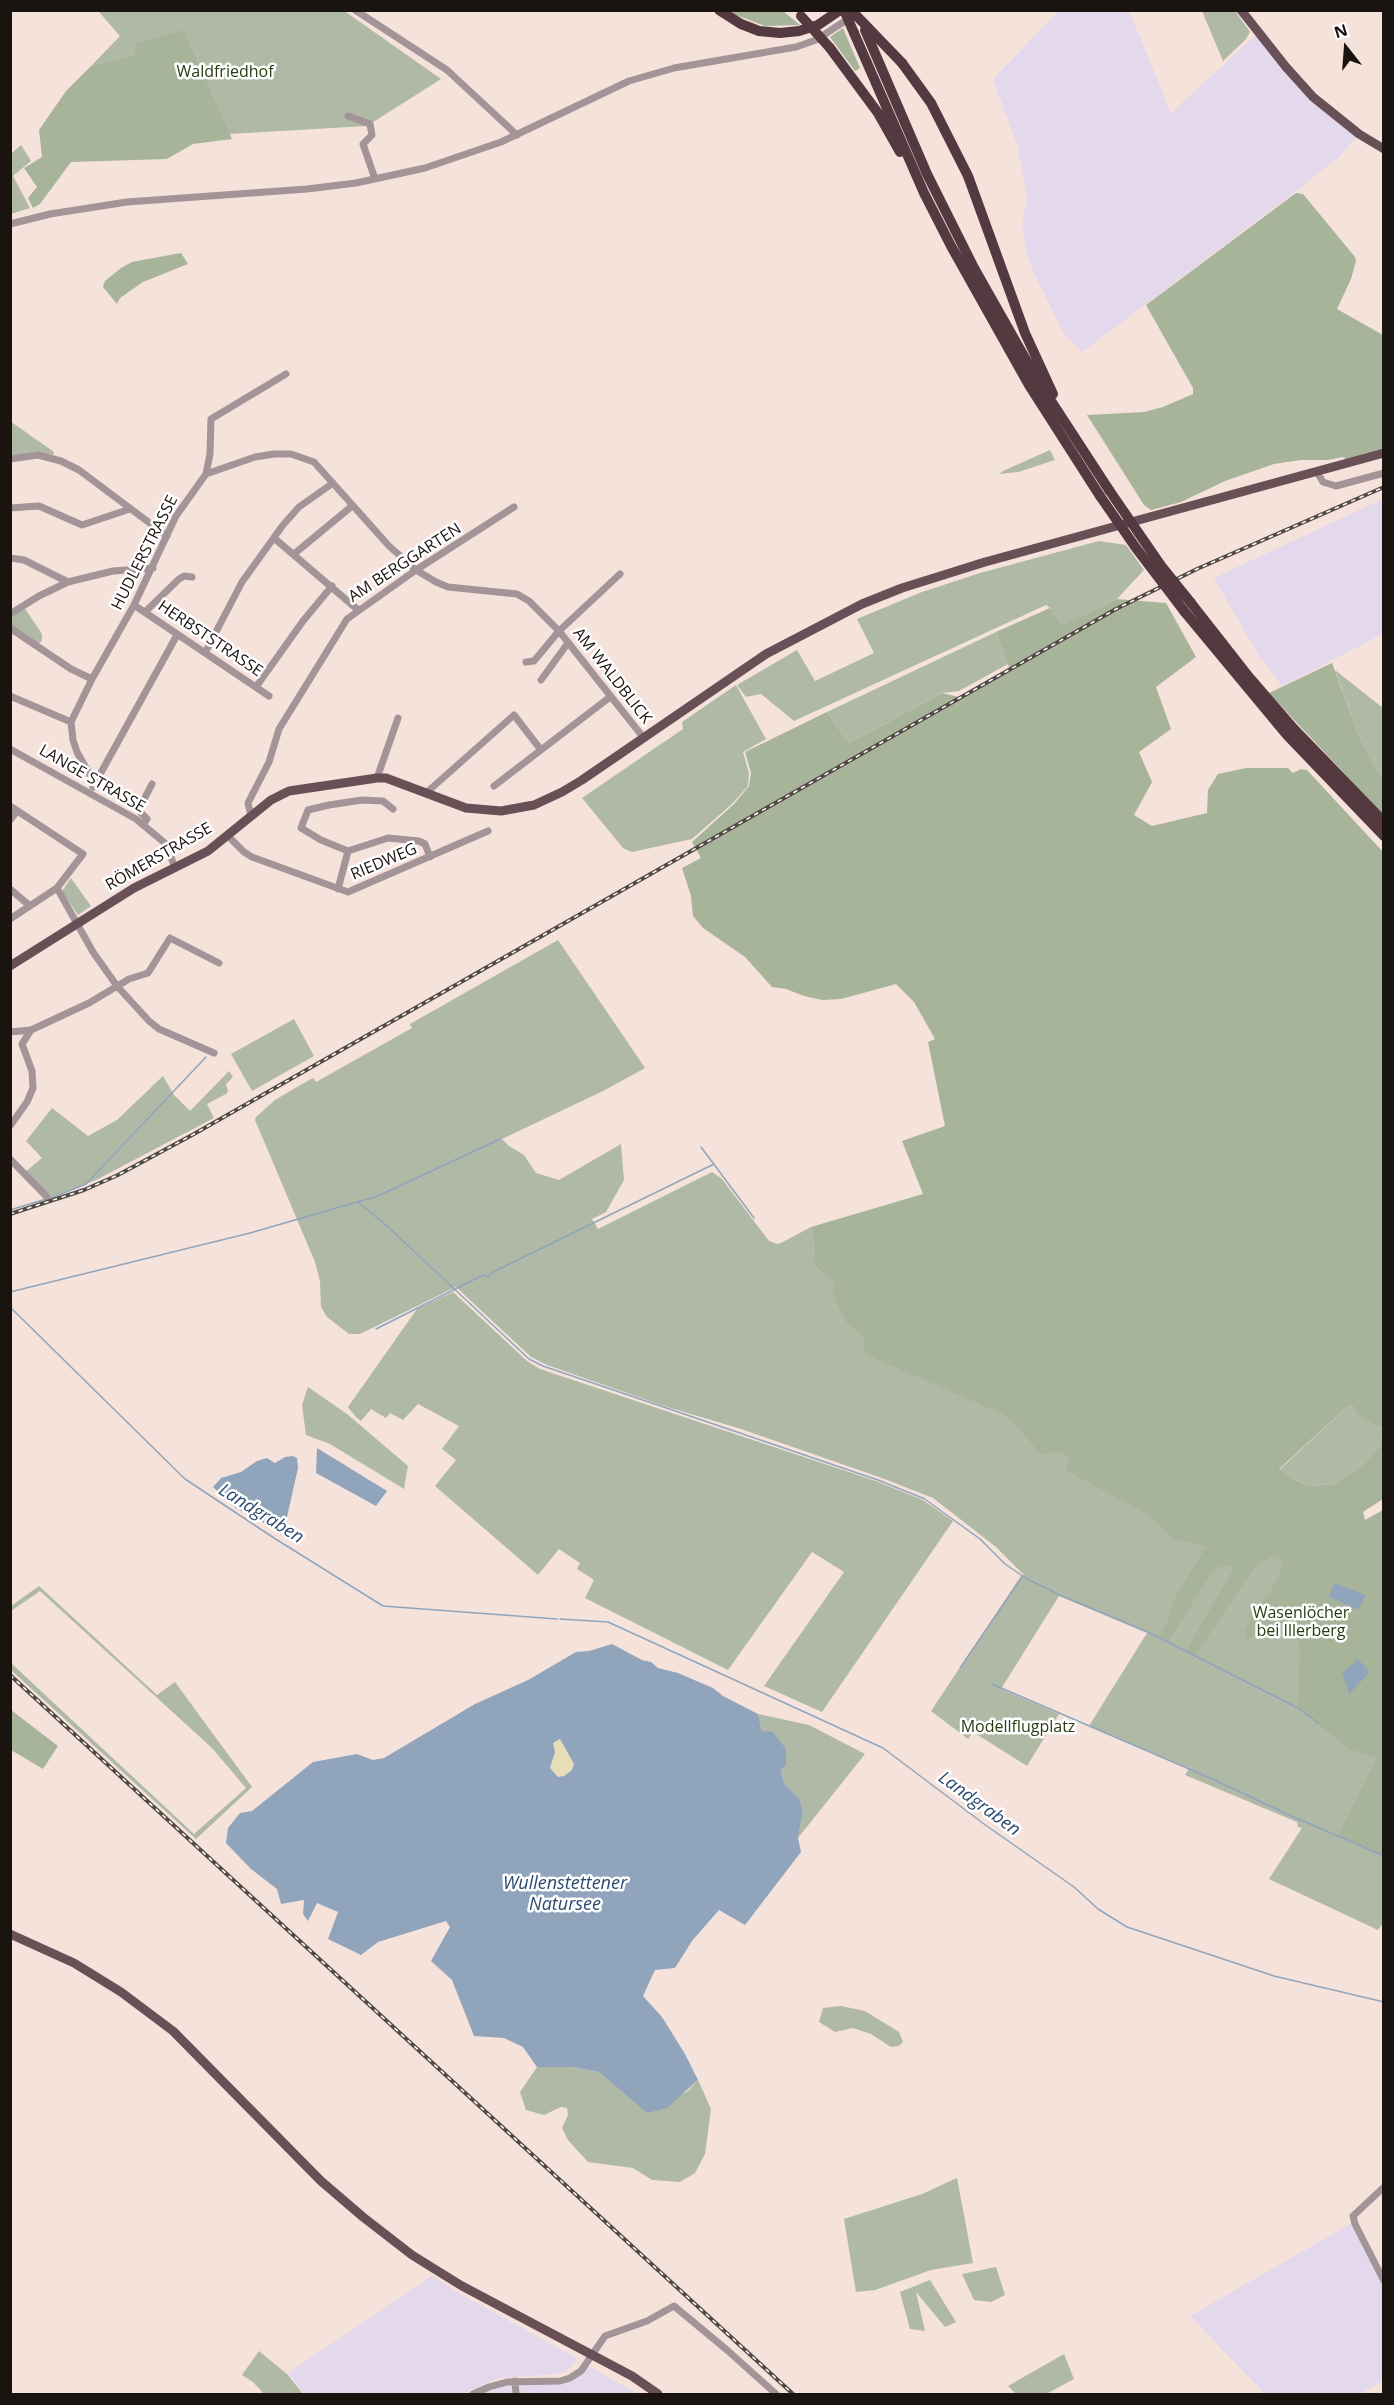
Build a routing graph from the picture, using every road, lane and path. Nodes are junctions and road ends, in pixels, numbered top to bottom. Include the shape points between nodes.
1 (355, 10) edge
2 (718, 10) edge
3 (842, 10) edge
4 (851, 10) edge
5 (857, 10) edge
6 (1241, 10) edge
7 (798, 13) edge
8 (860, 32) junction
9 (348, 116) dead end
10 (517, 135) junction
11 (1383, 149) edge
12 (375, 179) junction
13 (924, 193) junction
14 (10, 224) edge
15 (286, 374) dead end
16 (1084, 453) junction
17 (1383, 453) edge
18 (10, 459) edge
19 (1317, 472) junction
20 (1383, 473) edge
21 (206, 474) junction
22 (333, 483) junction
23 (1105, 493) junction
24 (352, 506) junction
25 (514, 507) dead end
26 (10, 508) edge
27 (130, 509) junction
28 (167, 536) junction
29 (274, 538) junction
30 (294, 554) junction
31 (10, 558) edge
32 (153, 568) junction
33 (416, 570) junction
34 (620, 574) dead end
35 (192, 577) dead end
36 (68, 582) junction
37 (332, 586) junction
38 (134, 605) junction
39 (357, 609) junction
40 (145, 612) junction
41 (10, 614) edge
42 (10, 628) edge
43 (559, 631) junction
44 (177, 635) junction
45 (568, 643) junction
46 (206, 653) junction
47 (526, 662) dead end
48 (92, 679) junction
49 (541, 680) dead end
50 (256, 687) junction
51 (10, 696) edge
52 (269, 696) dead end
53 (610, 697) junction
54 (398, 718) dead end
55 (71, 722) junction
56 (643, 737) junction
57 (11, 749) edge
58 (541, 750) junction
59 (376, 778) junction
60 (152, 783) dead end
61 (95, 784) junction
62 (494, 786) dead end
63 (91, 792) junction
64 (426, 793) junction
65 (14, 809) edge
66 (393, 809) dead end
67 (251, 816) junction
68 (10, 820) edge
69 (143, 825) junction
70 (1381, 827) edge
71 (488, 831) dead end
72 (227, 836) junction
73 (348, 851) junction
74 (430, 857) junction
75 (174, 867) junction
76 (57, 888) junction
77 (10, 889) edge
78 (338, 890) junction
79 (30, 906) junction
80 (10, 919) edge
81 (76, 924) junction
82 (219, 963) dead end
83 (10, 966) edge
84 (117, 986) junction
85 (31, 1030) junction
86 (10, 1032) edge
87 (214, 1053) dead end
88 (10, 1126) edge
89 (10, 1160) edge
90 (47, 1197) dead end
91 (10, 1934) edge
92 (1383, 2187) edge
93 (1383, 2281) edge
94 (592, 2354) junction
95 (515, 2381) junction
96 (473, 2394) edge
97 (516, 2394) edge
98 (658, 2394) edge
99 (776, 2394) edge

1 - 10 street via 447,70
2 - 3 highway via 750,28 780,33 818,25
3 - 8 highway, bridge
4 - 16 highway, bridge via 902,63 931,103 955,148 1025,333
5 - 8 highway, bridge
5 - 10 street via 816,40 649,74
6 - 11 main road via 1313,97
7 - 13 highway, bridge via 830,48 878,113
8 - 13 highway
8 - 16 highway via 974,268 1032,372
9 - 12 street via 370,124 372,135 363,144
10 - 12 street via 449,162
12 - 14 street via 307,189 126,202
13 - 23 highway via 1008,349
15 - 21 street via 212,419
16 - 23 highway
17 - 19 main road, RÖMERSTRASSE
18 - 27 street via 38,455 60,460
19 - 20 street via 1323,482 1336,486
19 - 56 main road, RÖMERSTRASSE via 902,588 792,639
21 - 22 street via 254,458 291,454 314,462
21 - 28 street, HUDLERSTRASSE via 184,503
22 - 24 street
22 - 29 street via 299,507
23 - 70 highway, bridge via 1162,567 1187,607
24 - 30 street
24 - 33 street
25 - 33 street, AM BERGGARTEN
26 - 27 street via 39,506 82,525
27 - 28 street
28 - 32 street, HUDLERSTRASSE
29 - 30 street
29 - 46 street via 242,582
30 - 37 street
31 - 36 street via 24,560
32 - 36 street via 113,571
32 - 38 street, HUDLERSTRASSE
33 - 39 street, AM BERGGARTEN
33 - 43 street, AM WALDBLICK via 448,587 517,594
34 - 43 street, AM WALDBLICK
35 - 40 street via 179,579
36 - 41 street
37 - 39 street
37 - 50 street
38 - 40 street, HERBSTSTRASSE
38 - 48 street, HUDLERSTRASSE
39 - 67 street, AM BERGGARTEN via 336,634 279,729 269,762 248,803
40 - 44 street, HERBSTSTRASSE
42 - 48 street
43 - 45 street, AM WALDBLICK
43 - 47 street, AM WALDBLICK via 534,661
44 - 46 street, HERBSTSTRASSE
44 - 61 street
45 - 49 street
45 - 53 street, AM WALDBLICK
46 - 50 street, HERBSTSTRASSE
48 - 55 street, HUDLERSTRASSE
50 - 52 street, HERBSTSTRASSE
51 - 55 street
53 - 56 street, AM WALDBLICK
53 - 58 street
54 - 59 street
55 - 61 street via 77,752
56 - 64 main road, RÖMERSTRASSE via 582,780 534,805 501,811 466,808
57 - 63 street, LANGE STRASSE
58 - 62 street
58 - 64 street via 514,715
59 - 64 main road, RÖMERSTRASSE
59 - 67 main road, RÖMERSTRASSE via 288,791
60 - 69 street via 140,807 147,819
61 - 63 street
63 - 69 street, LANGE STRASSE
65 - 68 street
65 - 76 street via 83,854
66 - 73 street via 383,801 362,800 308,810 301,828 304,832
67 - 72 main road, RÖMERSTRASSE
69 - 75 street, LANGE STRASSE via 166,844
71 - 74 street, RIEDWEG
72 - 75 main road, RÖMERSTRASSE via 208,851
72 - 78 street, RIEDWEG via 252,858
73 - 74 street via 387,838 419,841 425,844
73 - 78 street
74 - 78 street, RIEDWEG via 358,889
75 - 81 main road, RÖMERSTRASSE
76 - 79 street
76 - 81 street
77 - 79 street
79 - 80 street
81 - 83 main road, RÖMERSTRASSE
81 - 84 street
82 - 84 street via 170,938 148,973
84 - 85 street
84 - 87 street via 159,1029
85 - 86 street
85 - 88 street via 22,1044 32,1071 33,1088
89 - 90 street
91 - 94 main road via 74,1963 173,2031 321,2181 412,2255 514,2315
92 - 93 street via 1353,2216
94 - 95 street via 581,2371 570,2378
94 - 98 main road
94 - 99 street via 605,2336 674,2306
95 - 96 street
95 - 97 street

